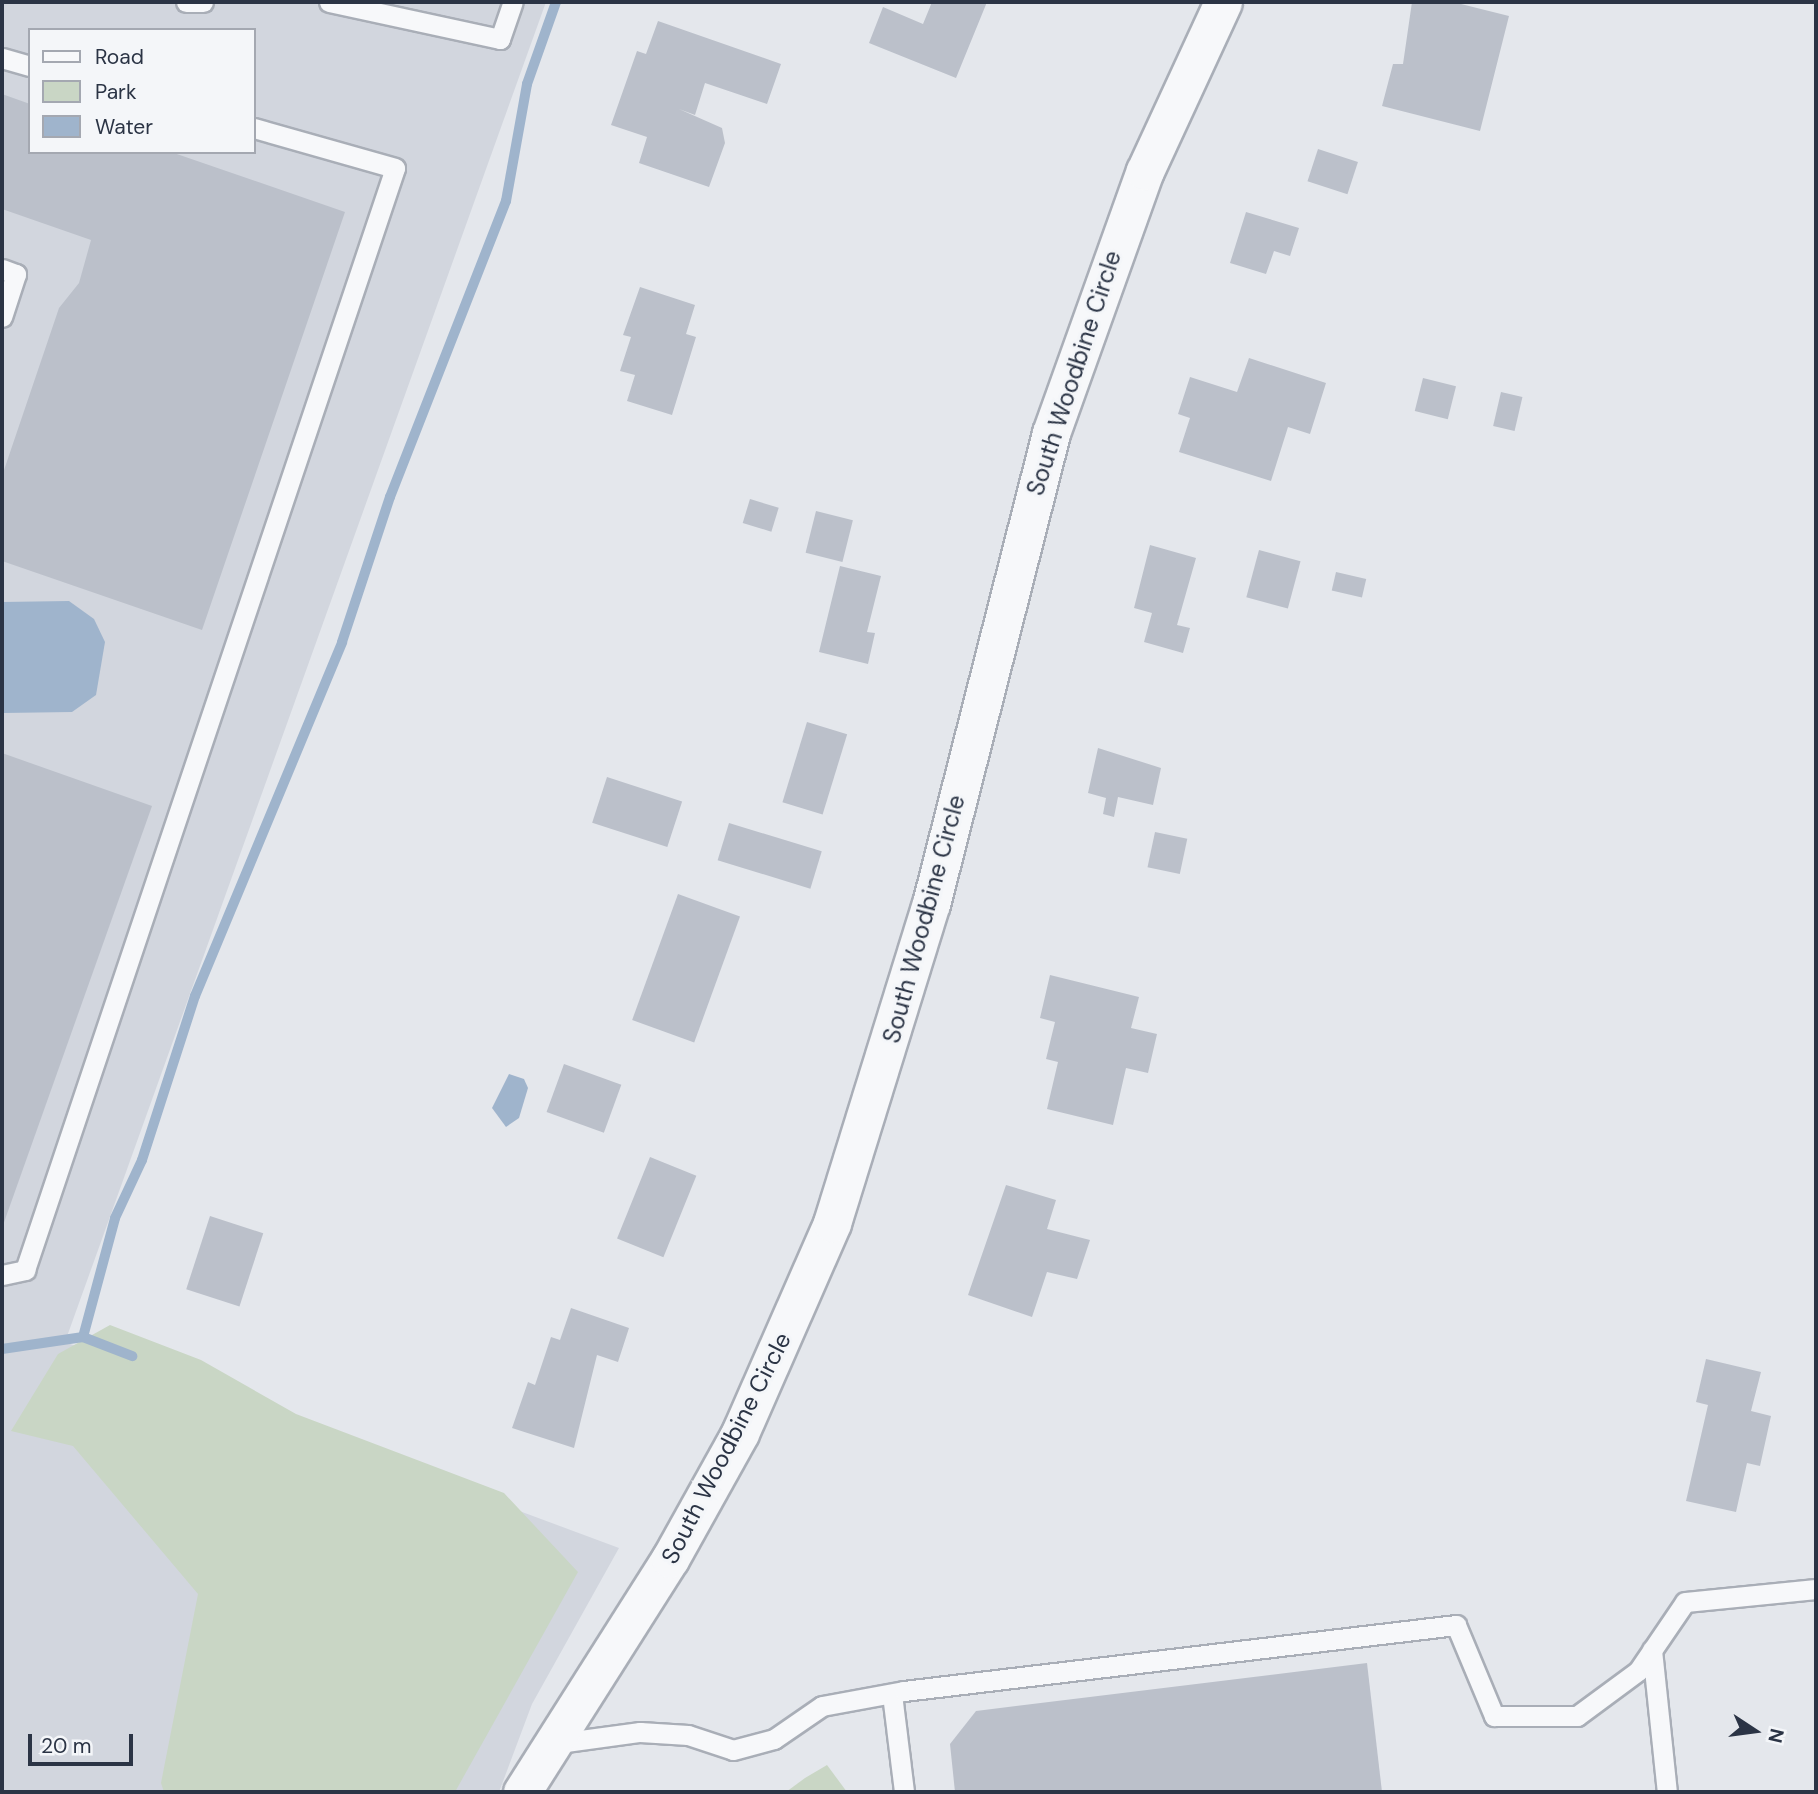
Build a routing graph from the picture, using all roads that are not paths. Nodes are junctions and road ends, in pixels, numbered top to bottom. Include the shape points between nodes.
1 (186, 2) edge
2 (203, 2) edge
3 (329, 2) edge
4 (513, 2) edge
5 (1223, 2) edge
6 (2, 58) edge
7 (28, 65) edge
8 (256, 129) edge
9 (2, 269) edge
10 (2, 317) edge
11 (2, 1275) edge
12 (1816, 1589) edge
13 (1652, 1650) junction
14 (892, 1694) junction
15 (550, 1744) junction
16 (522, 1792) edge
17 (904, 1792) edge
18 (1667, 1792) edge

1 - 2 lane
3 - 4 lane via 500,39
5 - 15 street, South Woodbine Circle via 1145,171 1051,433 932,904 832,1223 740,1433 670,1559
6 - 7 lane
8 - 11 lane via 396,168 24,1270
9 - 10 lane via 16,274
12 - 13 lane via 1685,1602
13 - 14 lane via 1638,1671 1577,1717 1494,1716 1455,1625
13 - 18 lane
14 - 15 lane via 822,1706 774,1739 733,1750 688,1735 640,1732
14 - 17 lane
15 - 16 street, South Woodbine Circle

